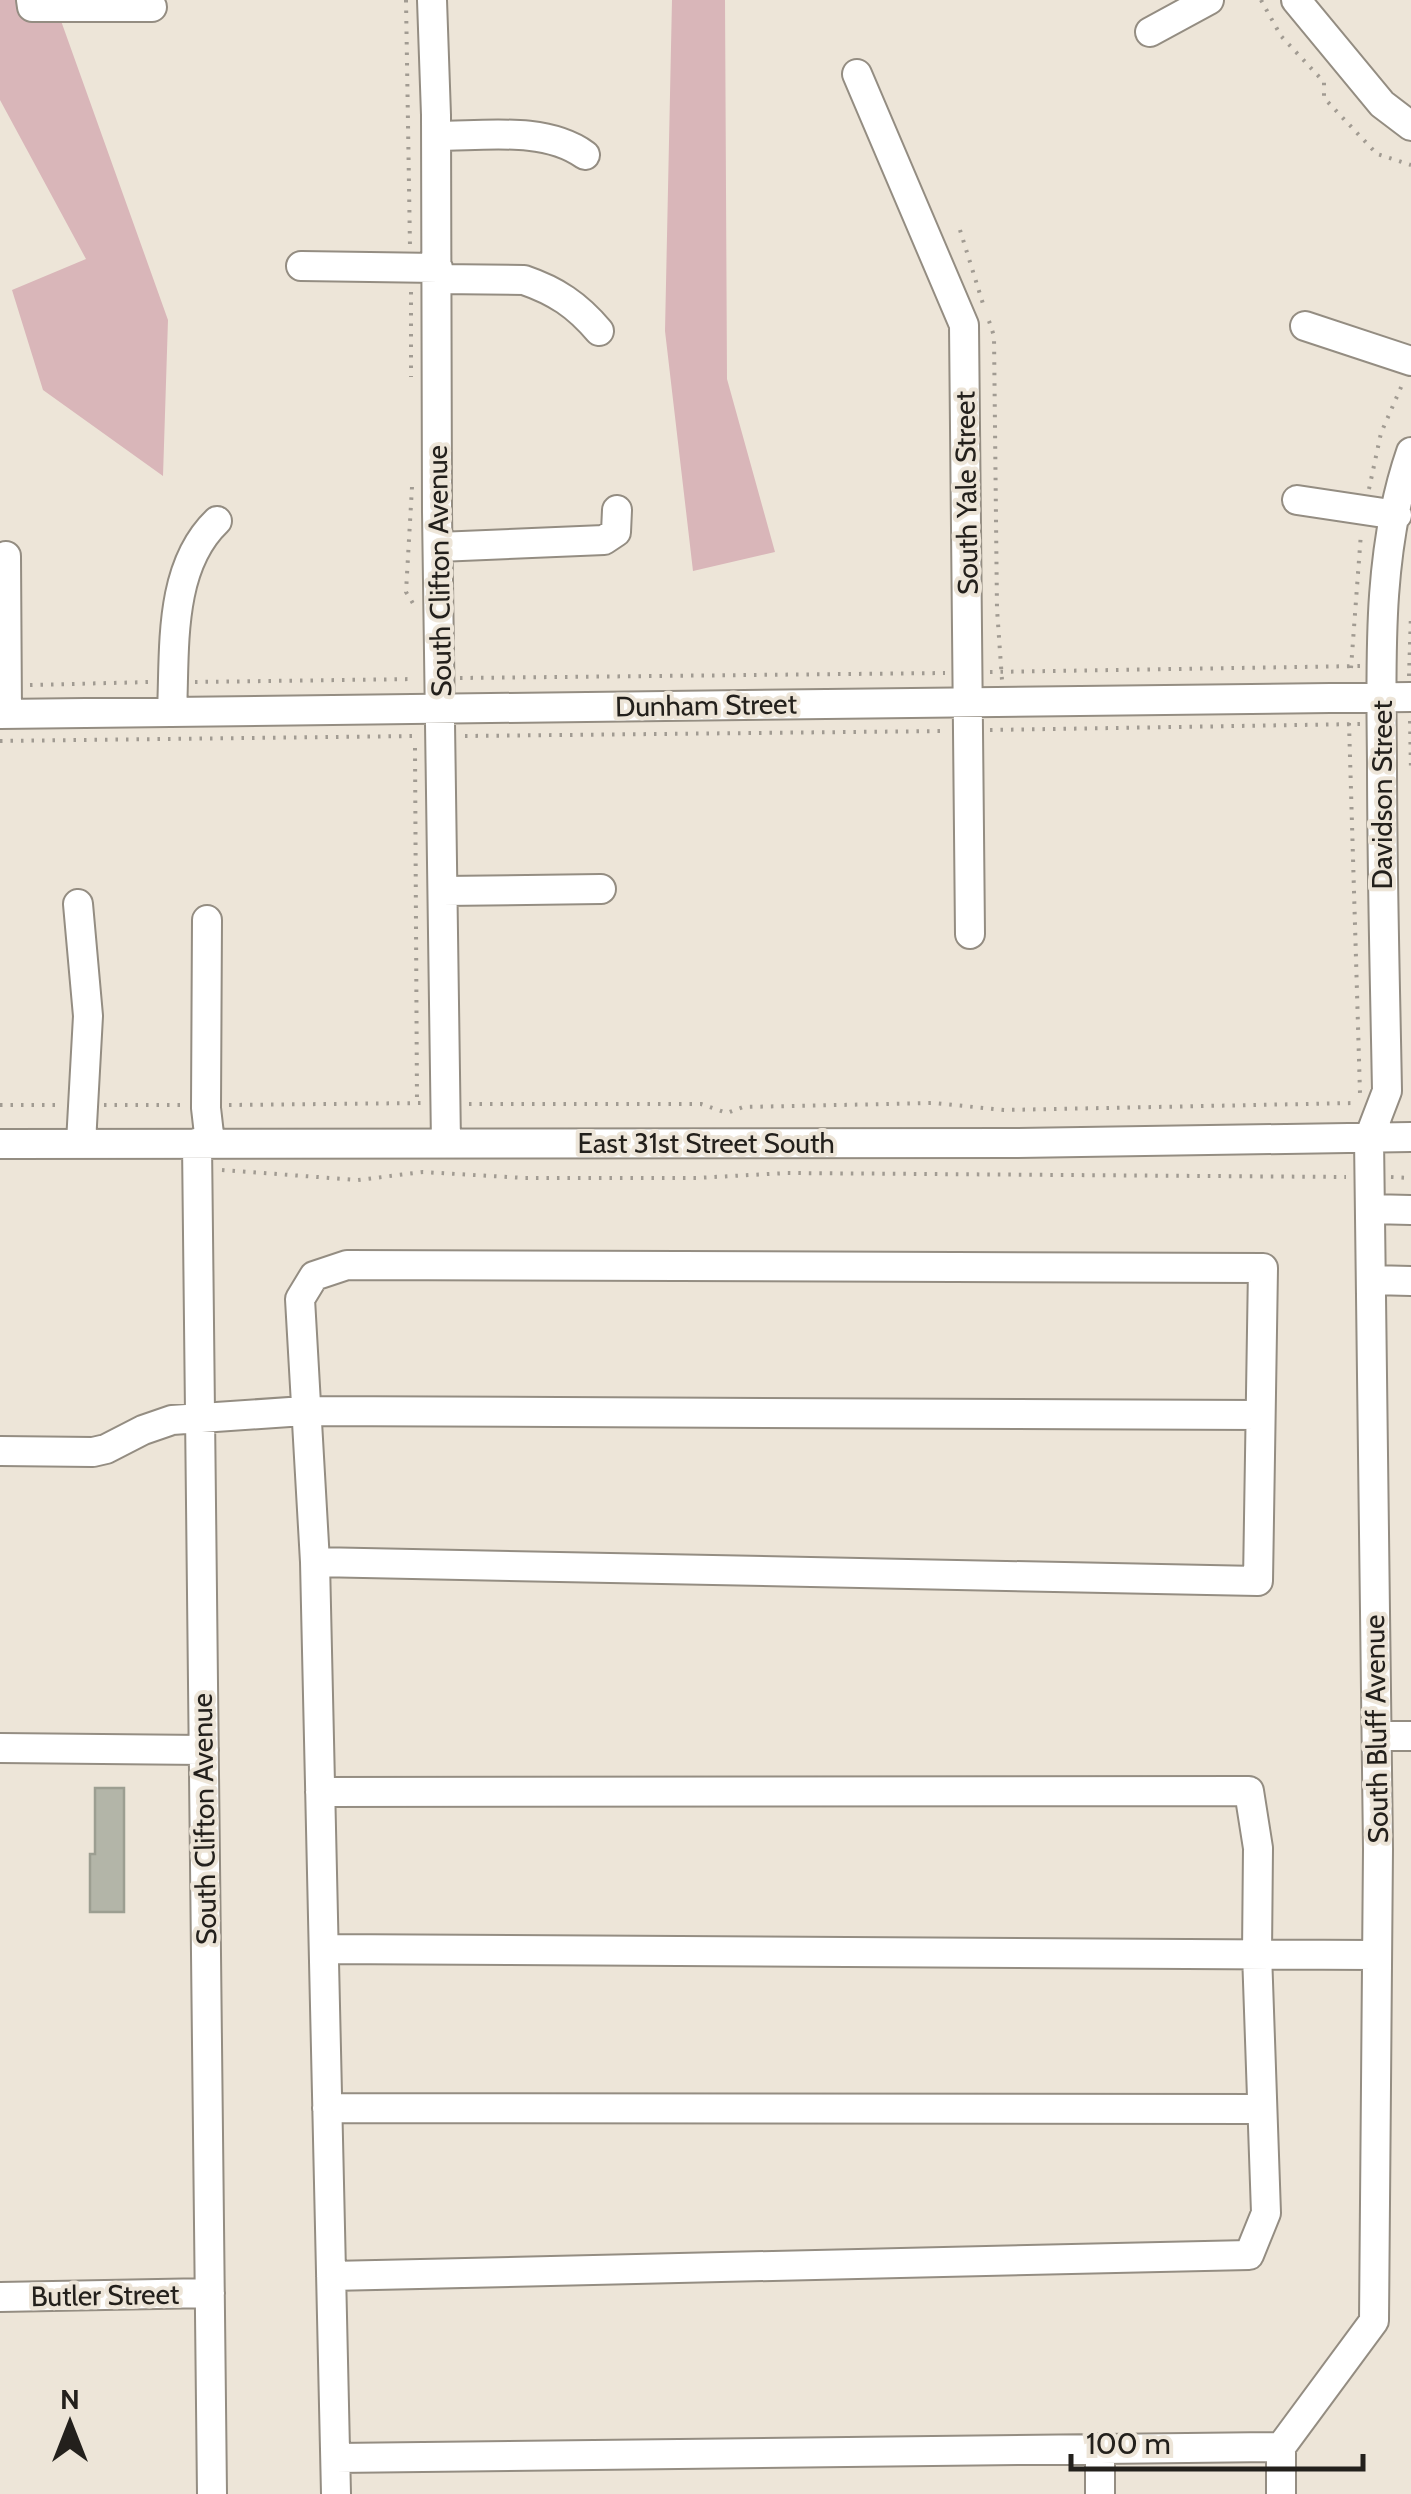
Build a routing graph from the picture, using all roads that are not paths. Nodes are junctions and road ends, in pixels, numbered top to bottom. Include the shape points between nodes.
1 (30, 0) edge
2 (443, 0) edge
3 (1210, 0) edge
4 (1296, 0) edge
5 (432, 1) edge
6 (152, 7) dead end
7 (1150, 32) dead end
8 (857, 74) dead end
9 (1411, 126) edge
10 (436, 136) junction
11 (585, 154) dead end
12 (301, 266) dead end
13 (438, 274) junction
14 (1306, 326) dead end
15 (599, 331) dead end
16 (1411, 361) edge
17 (1411, 452) edge
18 (1297, 500) dead end
19 (617, 510) dead end
20 (1396, 515) junction
21 (217, 521) dead end
22 (438, 546) junction
23 (6, 556) dead end
24 (1411, 698) edge
25 (968, 702) junction
26 (1381, 711) junction
27 (172, 712) junction
28 (3, 714) edge
29 (442, 722) junction
30 (601, 888) dead end
31 (444, 891) junction
32 (78, 904) dead end
33 (207, 920) dead end
34 (970, 934) dead end
35 (1411, 1137) edge
36 (1369, 1138) junction
37 (81, 1143) junction
38 (446, 1143) junction
39 (0, 1144) edge
40 (202, 1152) junction
41 (1370, 1208) junction
42 (1411, 1210) edge
43 (1371, 1280) junction
44 (1411, 1281) edge
45 (304, 1411) junction
46 (1260, 1415) junction
47 (200, 1420) junction
48 (0, 1451) edge
49 (315, 1562) junction
50 (1377, 1736) junction
51 (1411, 1736) edge
52 (0, 1748) edge
53 (204, 1750) junction
54 (320, 1792) junction
55 (324, 1950) junction
56 (1257, 1953) junction
57 (1376, 1955) junction
58 (327, 2108) junction
59 (1261, 2110) junction
60 (331, 2276) junction
61 (210, 2292) junction
62 (0, 2297) edge
63 (1282, 2447) junction
64 (1100, 2448) junction
65 (336, 2458) junction
66 (212, 2494) edge
67 (336, 2494) edge
68 (1100, 2494) edge
69 (1281, 2494) edge

1 - 6 street via 48,8
2 - 5 street
3 - 7 street
4 - 9 street via 1382,104
5 - 10 street, South Clifton Avenue
8 - 25 street, South Yale Street via 964,324
10 - 11 street via 547,138
10 - 13 street, South Clifton Avenue
12 - 13 street
13 - 15 street via 524,280 564,296
13 - 22 street, South Clifton Avenue
14 - 16 street
17 - 20 street, Davidson Street
18 - 20 street
19 - 22 street via 616,532 604,540
20 - 26 street, Davidson Street
21 - 27 street via 186,569
22 - 29 street, South Clifton Avenue
23 - 28 street
24 - 26 street, Dunham Street
25 - 26 street, Dunham Street via 1004,715
25 - 29 street, Dunham Street
25 - 34 street, South Yale Street
26 - 36 street, Davidson Street via 1387,1091
27 - 28 street, Dunham Street
27 - 29 street, Dunham Street
29 - 31 street, South Clifton Avenue
30 - 31 street
31 - 38 street, South Clifton Avenue
32 - 37 street via 88,1016
33 - 40 street, South Clifton Avenue
35 - 36 street, East 31st Street South
36 - 38 street, East 31st Street South
36 - 41 street, South Bluff Avenue
37 - 39 street, East 31st Street South
37 - 40 street, East 31st Street South
38 - 40 street, East 31st Street South
40 - 47 street, South Clifton Avenue
41 - 42 street
41 - 43 street, South Bluff Avenue
43 - 44 street
43 - 50 street, South Bluff Avenue
45 - 46 street
45 - 46 street via 300,1300 314,1276 347,1265 1263,1268
45 - 47 street
45 - 49 street
46 - 49 street via 1258,1581
47 - 48 street via 161,1422 93,1452
47 - 53 street, South Clifton Avenue
49 - 54 street
50 - 51 street
50 - 57 street, South Bluff Avenue
52 - 53 street
53 - 61 street, South Clifton Avenue
54 - 55 street
54 - 56 street via 1250,1792 1258,1848
55 - 56 street
55 - 58 street
56 - 57 street
56 - 59 street
57 - 63 street, South Bluff Avenue via 1374,2321
58 - 59 street
58 - 60 street
59 - 60 street via 1266,2213 1249,2254
60 - 65 street
61 - 62 street, Butler Street
61 - 66 street, South Clifton Avenue
63 - 64 street
63 - 69 street
64 - 65 street
64 - 68 street
65 - 67 street

